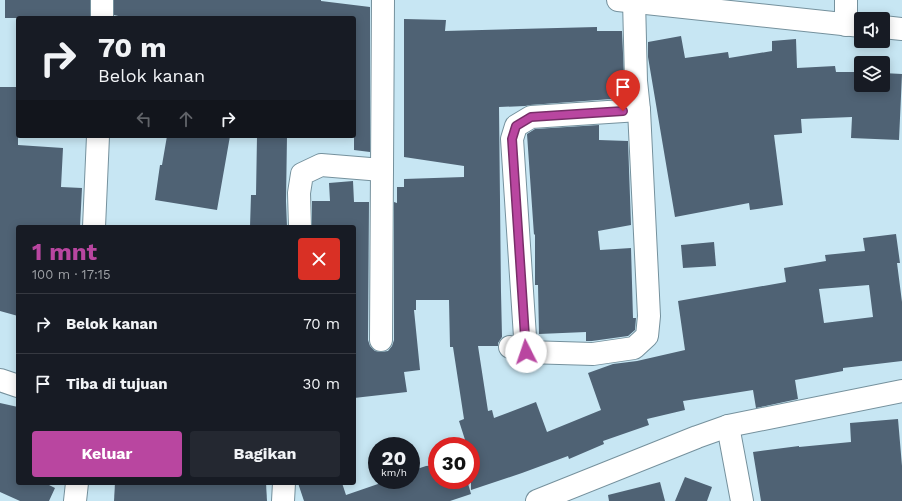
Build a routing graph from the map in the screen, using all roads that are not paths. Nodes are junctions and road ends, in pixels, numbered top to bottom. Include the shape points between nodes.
1 (102, 0) edge
2 (383, 0) edge
3 (846, 0) edge
4 (628, 1) edge
5 (102, 16) edge
6 (854, 25) edge
7 (890, 28) edge
8 (902, 29) edge
9 (638, 110) junction
10 (98, 138) edge
11 (382, 170) junction
12 (94, 225) edge
13 (300, 225) edge
14 (381, 340) dead end
15 (0, 380) edge
16 (16, 385) edge
17 (902, 391) edge
18 (728, 426) junction
19 (77, 485) edge
20 (284, 485) edge
21 (75, 501) edge
22 (283, 501) edge
23 (538, 501) edge
24 (742, 501) edge

1 - 5 street
2 - 11 street
3 - 6 street
4 - 6 street
4 - 9 street
7 - 8 street
9 - 9 street via 531,117 516,126 512,139 518,350 593,354 634,348 647,336 649,316
10 - 12 street
11 - 13 street via 321,165 302,174 299,193
11 - 14 street
15 - 16 street
17 - 18 street
18 - 23 street via 697,436
18 - 24 street
19 - 21 street
20 - 22 street

